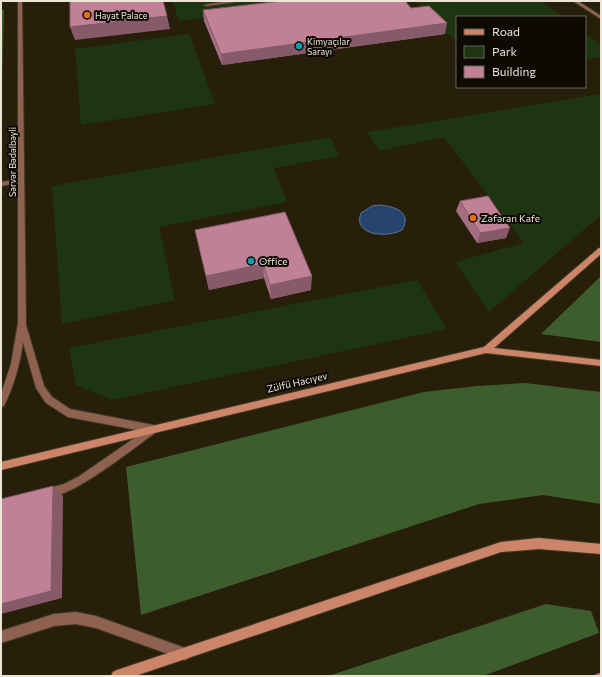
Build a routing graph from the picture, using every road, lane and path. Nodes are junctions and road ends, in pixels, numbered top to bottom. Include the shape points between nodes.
1 (20, 1) edge
2 (240, 1) edge
3 (575, 1) edge
4 (206, 5) dead end
5 (601, 18) edge
6 (21, 181) junction
7 (1, 184) edge
8 (601, 250) edge
9 (22, 323) junction
10 (486, 350) junction
11 (601, 363) edge
12 (1, 403) edge
13 (153, 429) junction
14 (1, 466) edge
15 (36, 495) edge
16 (601, 550) edge
17 (1, 637) edge
18 (186, 654) junction
19 (117, 676) edge

1 - 6 street, Sərvər Bədəlbəyli
2 - 4 street
3 - 5 street
6 - 7 street
6 - 9 street, Sərvər Bədəlbəyli
8 - 10 main road
9 - 12 street via 13,376
9 - 13 street via 40,388 49,400 68,413
10 - 11 main road, Zülfü Hacıyev
10 - 13 main road, Zülfü Hacıyev
13 - 14 main road, Zülfü Hacıyev
13 - 15 street via 81,480 65,488
16 - 18 main road via 538,542 501,546
17 - 18 street via 54,620 76,618 96,622
18 - 19 main road

